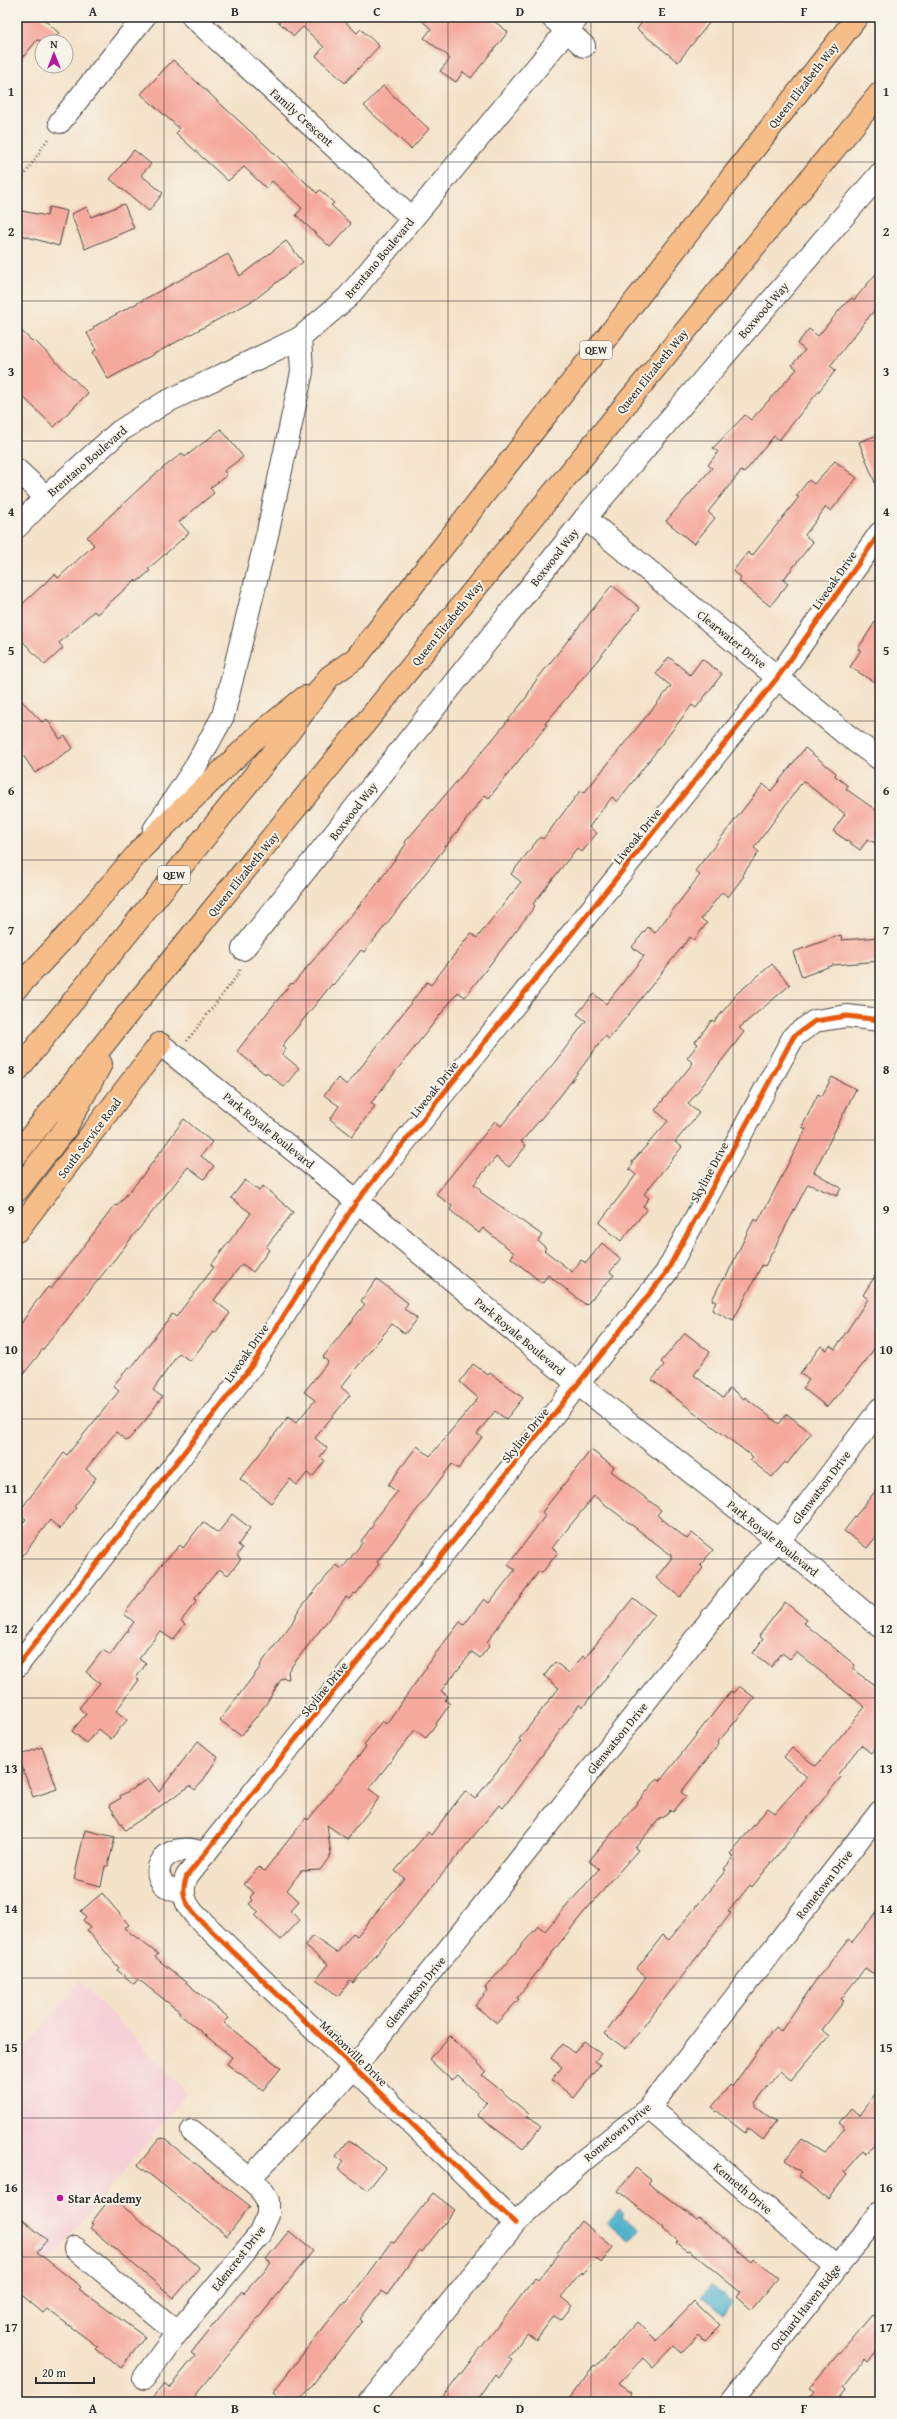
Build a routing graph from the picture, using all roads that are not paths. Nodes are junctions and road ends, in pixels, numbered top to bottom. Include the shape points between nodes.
1 (144, 17) edge
2 (192, 17) edge
3 (857, 17) edge
4 (565, 22) edge
5 (584, 46) dead end
6 (880, 93) edge
7 (60, 122) road end
8 (880, 176) edge
9 (412, 218) junction
10 (300, 338) junction
11 (17, 470) edge
12 (46, 497) junction
13 (584, 518) junction
14 (17, 527) edge
15 (880, 533) edge
16 (329, 677) junction
17 (778, 677) junction
18 (880, 759) edge
19 (143, 847) junction
20 (243, 949) road end
21 (17, 988) edge
22 (134, 1006) junction
23 (880, 1020) edge
24 (169, 1050) joint
25 (17, 1072) edge
26 (17, 1154) edge
27 (17, 1191) edge
28 (357, 1201) junction
29 (17, 1232) edge
30 (578, 1384) junction
31 (880, 1409) edge
32 (778, 1540) junction
33 (880, 1626) edge
34 (17, 1666) edge
35 (880, 1812) edge
36 (204, 1854) junction
37 (183, 1894) junction
38 (354, 2068) junction
39 (649, 2108) junction
40 (192, 2131) dead end
41 (250, 2178) junction
42 (880, 2213) edge
43 (515, 2223) junction
44 (75, 2248) dead end
45 (836, 2268) junction
46 (177, 2334) junction
47 (144, 2378) dead end
48 (370, 2402) edge
49 (731, 2402) edge

1 - 7 street
2 - 9 street, Family Crescent
3 - 16 main road, Queen Elizabeth Way / QEW via 356,658
4 - 5 street
4 - 9 street, Brentano Boulevard
6 - 22 main road, Queen Elizabeth Way
8 - 13 street, Boxwood Way
9 - 10 street, Brentano Boulevard via 348,297
10 - 12 street, Brentano Boulevard via 164,403 120,431
10 - 19 street via 302,372 268,531 223,716 194,769
11 - 12 street
12 - 14 street, Brentano Boulevard
13 - 17 street, Clearwater Drive
13 - 20 street, Boxwood Way
15 - 17 street, Liveoak Drive
16 - 19 main road via 263,731
16 - 25 main road, Queen Elizabeth Way / QEW via 290,730
17 - 18 street, Clearwater Drive via 848,736
17 - 28 street, Liveoak Drive
19 - 21 main road via 71,931
22 - 26 main road, Queen Elizabeth Way
22 - 27 main road via 66,1128
23 - 30 street, Skyline Drive via 847,1016 815,1021 794,1036 666,1273
24 - 28 street, Park Royale Boulevard
24 - 29 main road, South Service Road
28 - 30 street, Park Royale Boulevard
28 - 34 street, Liveoak Drive via 253,1364
30 - 32 street, Park Royale Boulevard
30 - 36 street, Skyline Drive
31 - 32 street, Glenwatson Drive via 793,1524
32 - 33 street, Park Royale Boulevard
32 - 38 street, Glenwatson Drive via 754,1566
35 - 39 street, Rometown Drive
36 - 37 street, Skyline Drive via 187,1876
36 - 37 street via 186,1849 170,1852 162,1860 159,1872 163,1883
37 - 38 street, Marionville Drive via 188,1907 196,1916
38 - 41 street
38 - 43 street, Marionville Drive
39 - 43 street, Rometown Drive via 584,2160
39 - 45 street, Kenneth Drive
40 - 41 street, Edencrest Drive
41 - 46 street, Edencrest Drive via 264,2192 268,2202 265,2227
42 - 45 street, Orchard Haven Ridge
43 - 48 street, Rometown Drive
44 - 46 street
45 - 49 street, Orchard Haven Ridge
46 - 47 street, Edencrest Drive

